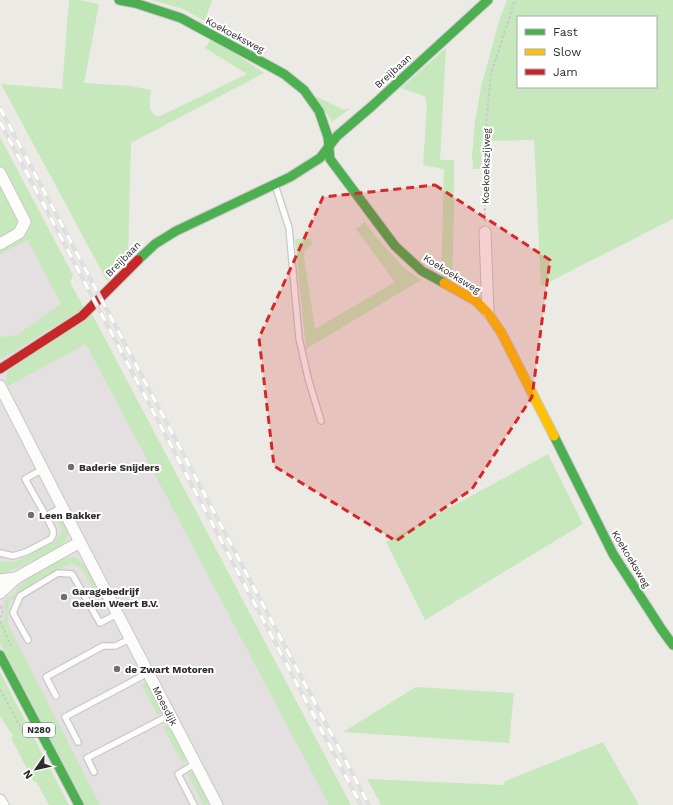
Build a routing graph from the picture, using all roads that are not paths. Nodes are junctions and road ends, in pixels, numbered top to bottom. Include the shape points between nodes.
1 (119, 0) edge
2 (488, 0) edge
3 (329, 148) junction
4 (0, 173) edge
5 (275, 185) junction
6 (485, 232) road end
7 (0, 244) edge
8 (488, 312) junction
9 (0, 369) edge
10 (0, 386) edge
11 (321, 421) dead end
12 (43, 469) junction
13 (62, 507) junction
14 (46, 516) junction
15 (80, 542) junction
16 (0, 553) edge
17 (16, 578) junction
18 (0, 580) edge
19 (0, 596) edge
20 (118, 614) junction
21 (130, 639) junction
22 (28, 640) dead end
23 (673, 645) edge
24 (0, 655) edge
25 (148, 673) junction
26 (56, 696) dead end
27 (170, 716) junction
28 (78, 742) dead end
29 (195, 764) junction
30 (94, 772) dead end
31 (0, 800) edge
32 (3, 805) edge
33 (79, 805) edge
34 (194, 805) edge
35 (217, 805) edge

1 - 3 street, Koekoeksweg via 181,18 284,74 304,90 319,110
2 - 3 street, Breijbaan via 337,136
3 - 5 street, Breijbaan via 320,158
3 - 8 street, Koekoeksweg via 330,159 394,246 422,271 476,301
4 - 7 street via 25,222 19,233
5 - 9 street, Breijbaan via 176,231 155,244 82,316
5 - 11 lane via 288,228 299,338
6 - 8 street
8 - 23 street, Koekoeksweg via 501,332 613,554
10 - 12 street, Moesdijk
12 - 13 street, Moesdijk
12 - 14 lane via 25,479
13 - 14 lane
13 - 15 street, Moesdijk
14 - 16 lane via 52,530 51,539 13,556
15 - 17 street
15 - 20 street, Moesdijk
17 - 18 street
17 - 19 street
20 - 21 street, Moesdijk
20 - 22 lane via 100,623 72,574 58,573 20,596 13,612
21 - 25 street, Moesdijk
21 - 26 lane via 116,646 103,646 46,677
24 - 33 street, N280
25 - 27 street, Moesdijk
25 - 28 lane via 65,717
27 - 29 street, Moesdijk
27 - 30 lane via 87,758
29 - 34 lane via 178,774
29 - 35 street, Moesdijk
31 - 32 street

